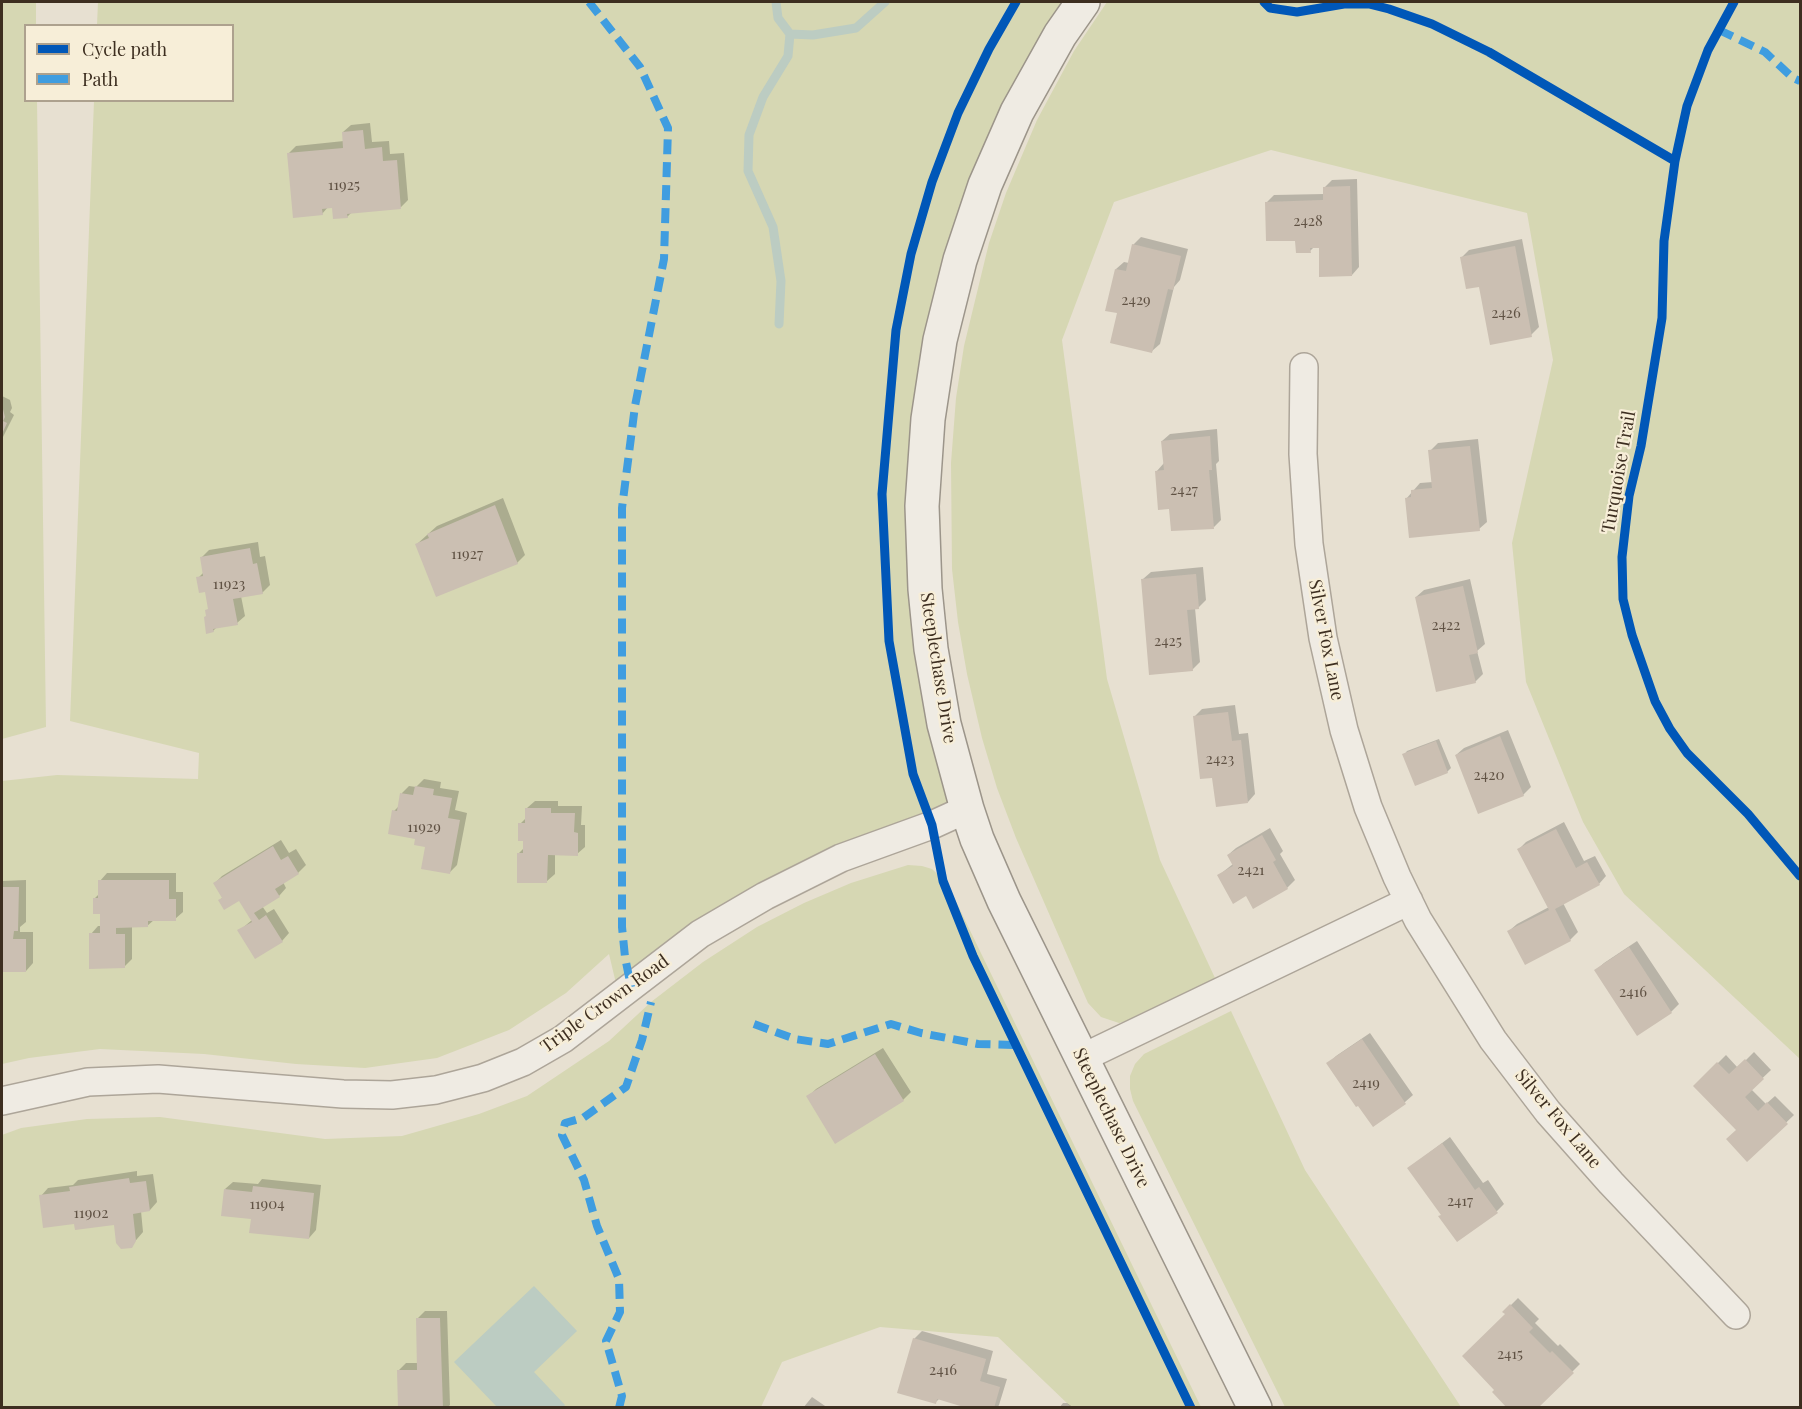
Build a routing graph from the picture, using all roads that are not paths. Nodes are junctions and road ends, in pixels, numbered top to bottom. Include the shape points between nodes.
1 (1083, 2) edge
2 (1304, 367) dead end
3 (967, 809) junction
4 (1409, 901) junction
5 (1082, 1058) junction
6 (2, 1101) edge
7 (1736, 1315) dead end
8 (1254, 1407) edge

1 - 3 street, Steeplechase Drive via 1017,112 985,185 960,260 940,340 928,419 922,506 925,589 944,724
2 - 4 street, Silver Fox Lane via 1303,454 1309,544 1323,638 1344,730 1368,807
3 - 5 street, Steeplechase Drive via 1004,901
3 - 6 street, Triple Crown Road via 841,858 765,896 700,934 563,1039 523,1062 483,1078 436,1090 392,1095 158,1079 88,1082
4 - 5 street
4 - 7 street, Silver Fox Lane via 1493,1040 1548,1112
5 - 8 street, Steeplechase Drive

